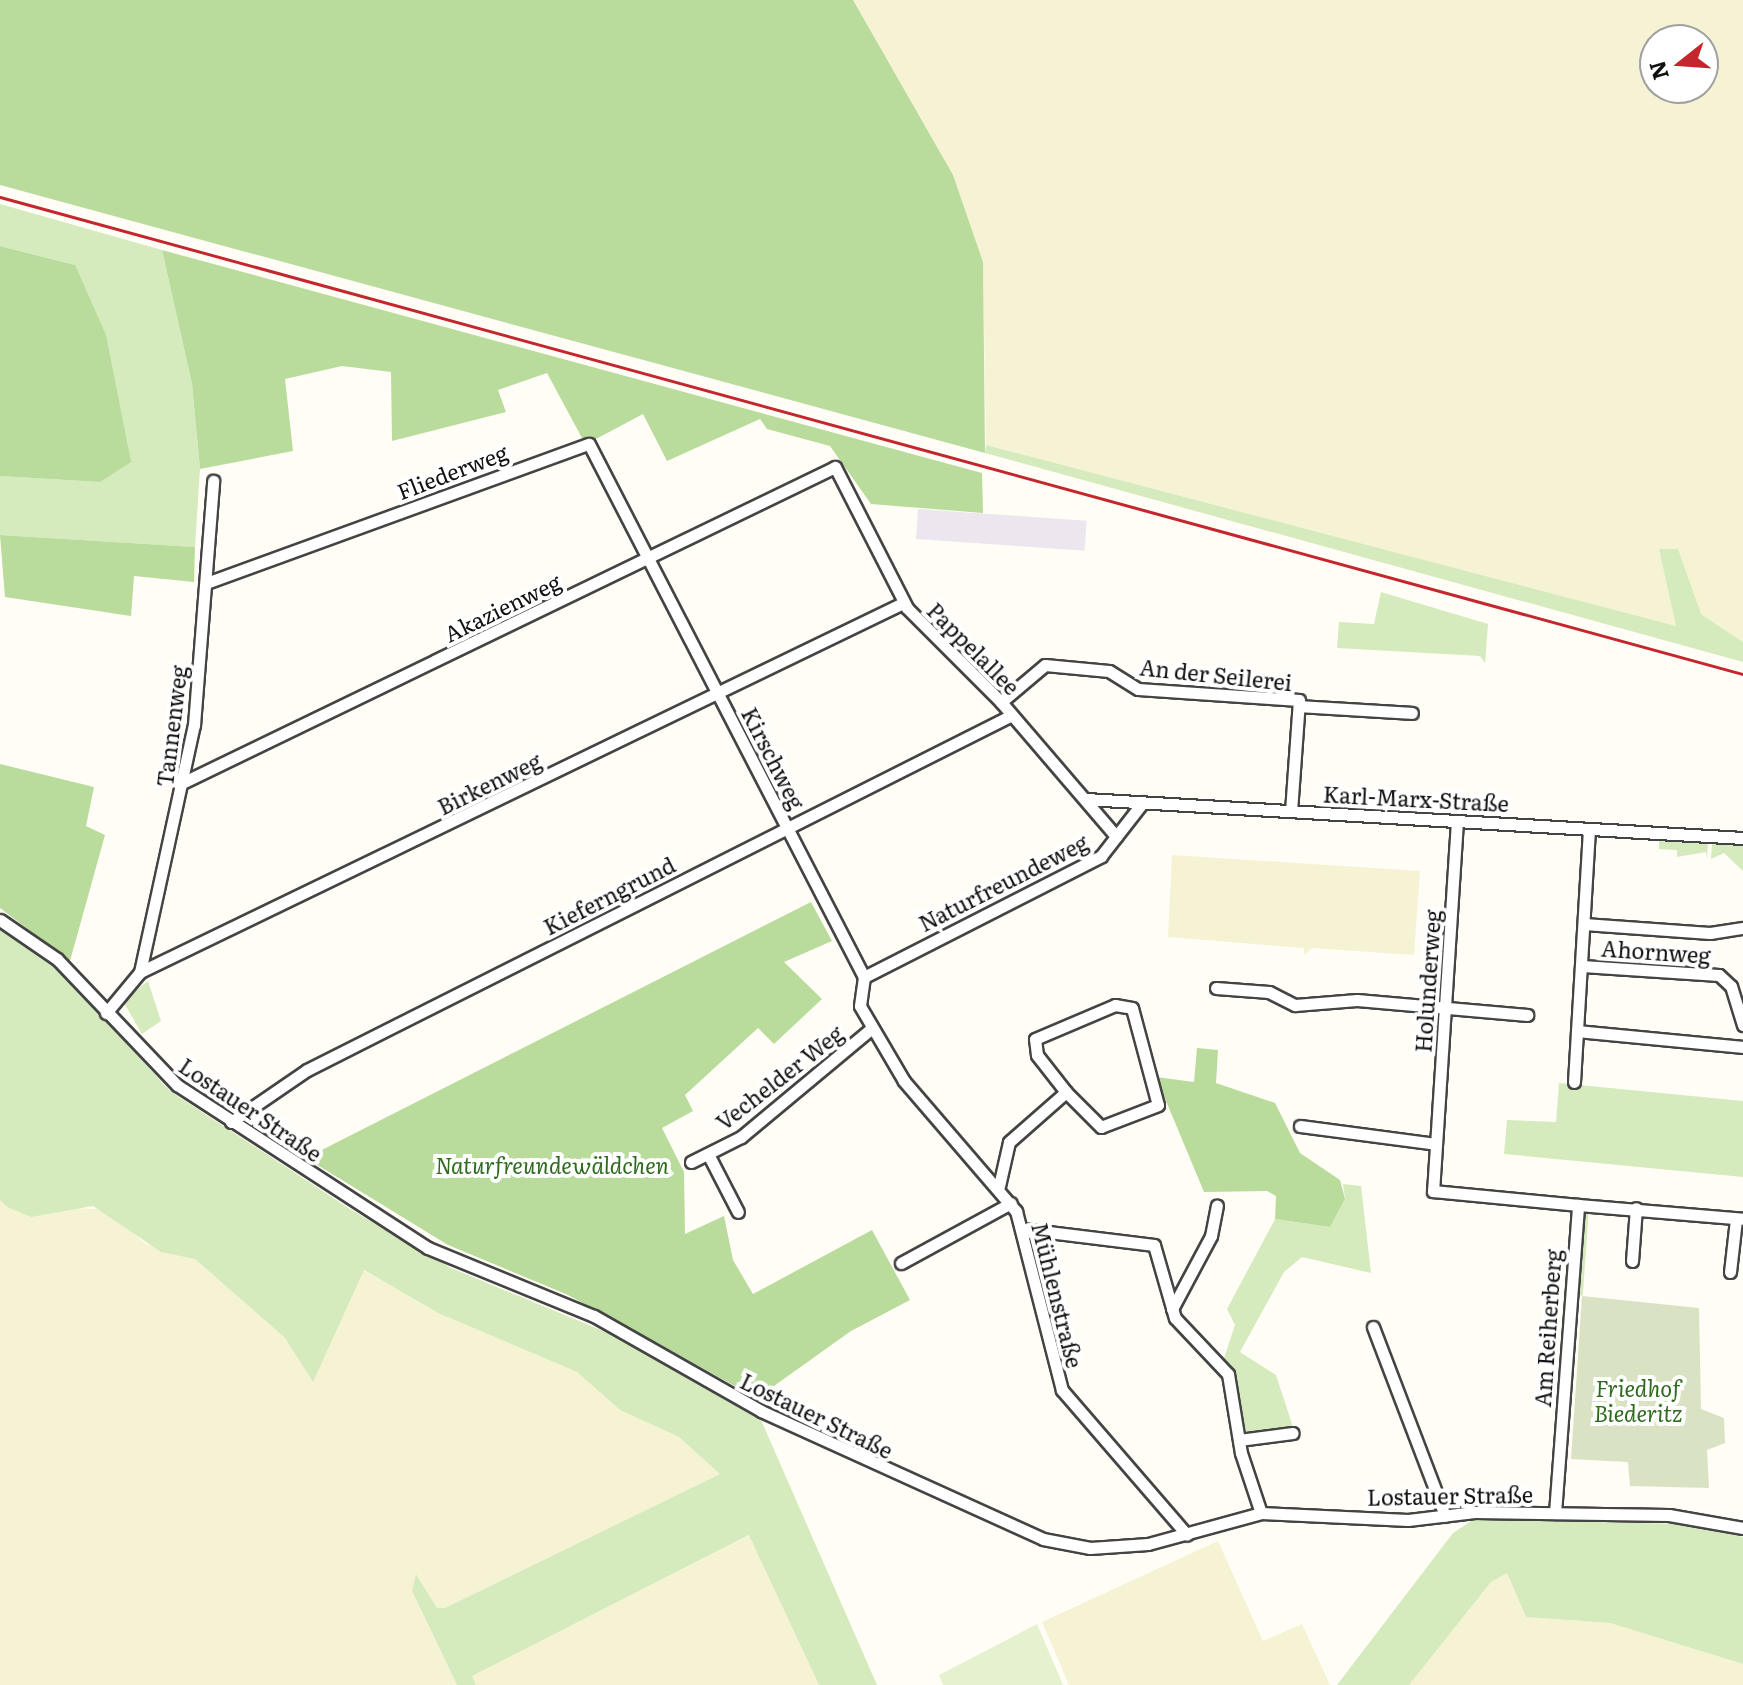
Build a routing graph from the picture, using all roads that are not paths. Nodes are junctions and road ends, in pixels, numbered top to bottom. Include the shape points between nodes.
1 (837, 467) joint
2 (213, 481) dead end
3 (649, 557) junction
4 (209, 582) junction
5 (903, 603) junction
6 (718, 693) junction
7 (1001, 702) junction
8 (1299, 706) junction
9 (1412, 713) dead end
10 (1012, 715) junction
11 (184, 782) junction
12 (1086, 799) junction
13 (1143, 802) junction
14 (1291, 811) junction
15 (1457, 821) junction
16 (787, 828) junction
17 (1589, 829) junction
18 (1116, 836) junction
19 (1743, 838) edge
20 (0, 920) edge
21 (1584, 924) junction
22 (1743, 928) edge
23 (1582, 966) junction
24 (140, 972) junction
25 (864, 977) junction
26 (1216, 988) dead end
27 (1445, 1008) junction
28 (106, 1013) junction
29 (1527, 1015) dead end
30 (1743, 1025) edge
31 (872, 1028) junction
32 (1577, 1031) junction
33 (1743, 1047) edge
34 (1574, 1082) dead end
35 (1066, 1092) junction
36 (231, 1122) junction
37 (1300, 1126) dead end
38 (1436, 1144) junction
39 (708, 1154) junction
40 (691, 1162) dead end
41 (999, 1186) junction
42 (1011, 1203) junction
43 (1578, 1205) junction
44 (1217, 1206) dead end
45 (1636, 1208) junction
46 (738, 1212) dead end
47 (1739, 1219) edge
48 (1024, 1229) junction
49 (1632, 1261) dead end
50 (901, 1263) dead end
51 (1730, 1272) dead end
52 (1172, 1309) junction
53 (1373, 1327) dead end
54 (1293, 1433) dead end
55 (1239, 1440) junction
56 (1261, 1513) junction
57 (1555, 1513) junction
58 (1445, 1516) junction
59 (1743, 1528) edge
60 (1187, 1535) junction

1 - 3 street, Akazienweg
1 - 5 street, Pappelallee
2 - 4 street, Tannenweg
3 - 4 street, Fliederweg via 595,448 582,444
3 - 6 street, Kirschweg
3 - 11 street, Akazienweg
4 - 11 street, Tannenweg
5 - 6 street, Birkenweg
5 - 7 street, Pappelallee
6 - 16 street, Kirschweg
6 - 24 street, Birkenweg
7 - 8 street, An der Seilerei via 1045,665 1109,671 1138,689 1299,700
7 - 10 street, Pappelallee
8 - 9 street, An der Seilerei
8 - 14 street, An der Seilerei
10 - 12 street, Pappelallee
10 - 16 street, Kieferngrund
11 - 24 street, Tannenweg
12 - 13 street, Karl-Marx-Straße
12 - 18 street, Pappelallee
13 - 14 street, Karl-Marx-Straße
13 - 18 street, Naturfreundeweg
14 - 15 street, Karl-Marx-Straße
15 - 17 street, Karl-Marx-Straße
15 - 27 street, Holunderweg
16 - 25 street, Kirschweg
16 - 36 street, Kieferngrund via 307,1070
17 - 19 street, Karl-Marx-Straße
17 - 21 street, Ahornweg
18 - 25 street, Naturfreundeweg via 1101,856
20 - 28 street, Lostauer Straße via 57,959
21 - 22 street, Ahornweg via 1710,933
21 - 23 street, Ahornweg
23 - 30 street, Ahornweg via 1719,975 1731,986
23 - 32 street, Ahornweg
24 - 28 street, Birkenweg
25 - 31 street, Mühlenstraße via 858,996
26 - 27 street via 1269,992 1295,1005 1357,1000
27 - 29 street
27 - 38 street, Holunderweg
28 - 36 street, Lostauer Straße via 159,1071
31 - 39 street, Vechelder Weg via 741,1137
31 - 41 street, Mühlenstraße via 919,1100
32 - 33 street
32 - 34 street, Ahornweg
35 - 35 street via 1037,1055 1035,1039 1115,1005 1132,1008 1158,1105 1096,1126
35 - 41 street via 1009,1142
36 - 60 street, Lostauer Straße via 428,1248 594,1316 761,1411 1005,1524 1090,1548
37 - 38 street
38 - 43 street, Holunderweg via 1433,1191
39 - 40 street, Vechelder Weg
39 - 46 street, Vechelder Weg
41 - 42 street, Mühlenstraße
42 - 48 street, Mühlenstraße
42 - 50 street
43 - 45 street
43 - 57 street, Am Reiherberg
44 - 52 street via 1211,1236
45 - 47 street
45 - 49 street
47 - 51 street
48 - 52 street via 1151,1242
48 - 60 street, Mühlenstraße via 1062,1390
52 - 55 street via 1228,1374
53 - 58 street
54 - 55 street
55 - 56 street
56 - 58 street, Lostauer Straße
56 - 60 street, Lostauer Straße
57 - 58 street, Lostauer Straße
57 - 59 street, Lostauer Straße via 1669,1515

